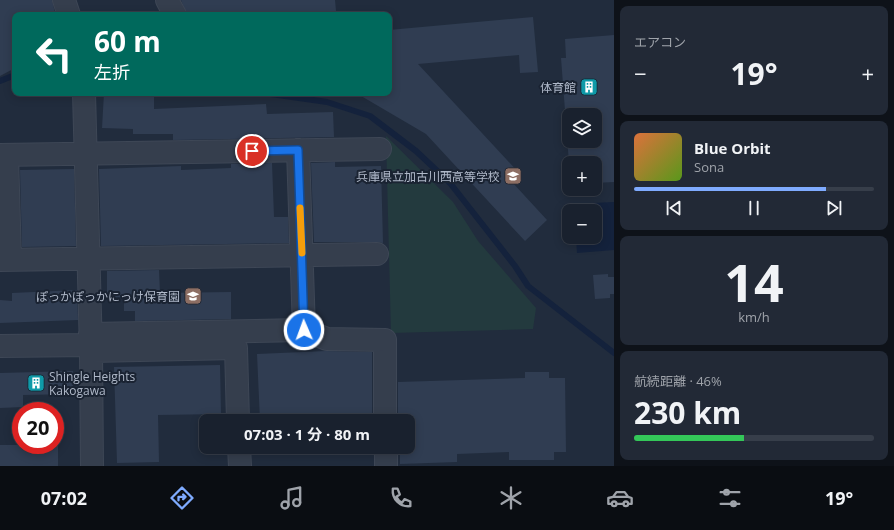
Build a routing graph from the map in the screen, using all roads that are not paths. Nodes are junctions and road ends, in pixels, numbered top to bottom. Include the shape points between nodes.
1 (64, 0) edge
2 (167, 0) edge
3 (69, 12) edge
4 (173, 12) edge
5 (84, 96) edge
6 (380, 149) dead end
7 (298, 150) junction
8 (3, 155) edge
9 (85, 155) junction
10 (302, 254) junction
11 (377, 254) dead end
12 (88, 259) junction
13 (5, 260) edge
14 (304, 330) junction
15 (91, 343) junction
16 (0, 346) edge
17 (238, 414) edge
18 (385, 414) edge
19 (239, 454) edge
20 (386, 454) edge
21 (92, 466) edge
22 (240, 466) edge
23 (386, 466) edge

1 - 3 street
2 - 4 street
5 - 9 street
6 - 7 street
7 - 9 street
7 - 10 street
8 - 9 street
8 - 13 street
9 - 12 street
10 - 11 street
10 - 12 street
10 - 14 street
12 - 13 street
12 - 15 street
14 - 15 street
14 - 18 street via 327,339 385,340
15 - 16 street
15 - 17 street via 236,348
15 - 21 street
19 - 22 street
20 - 23 street

